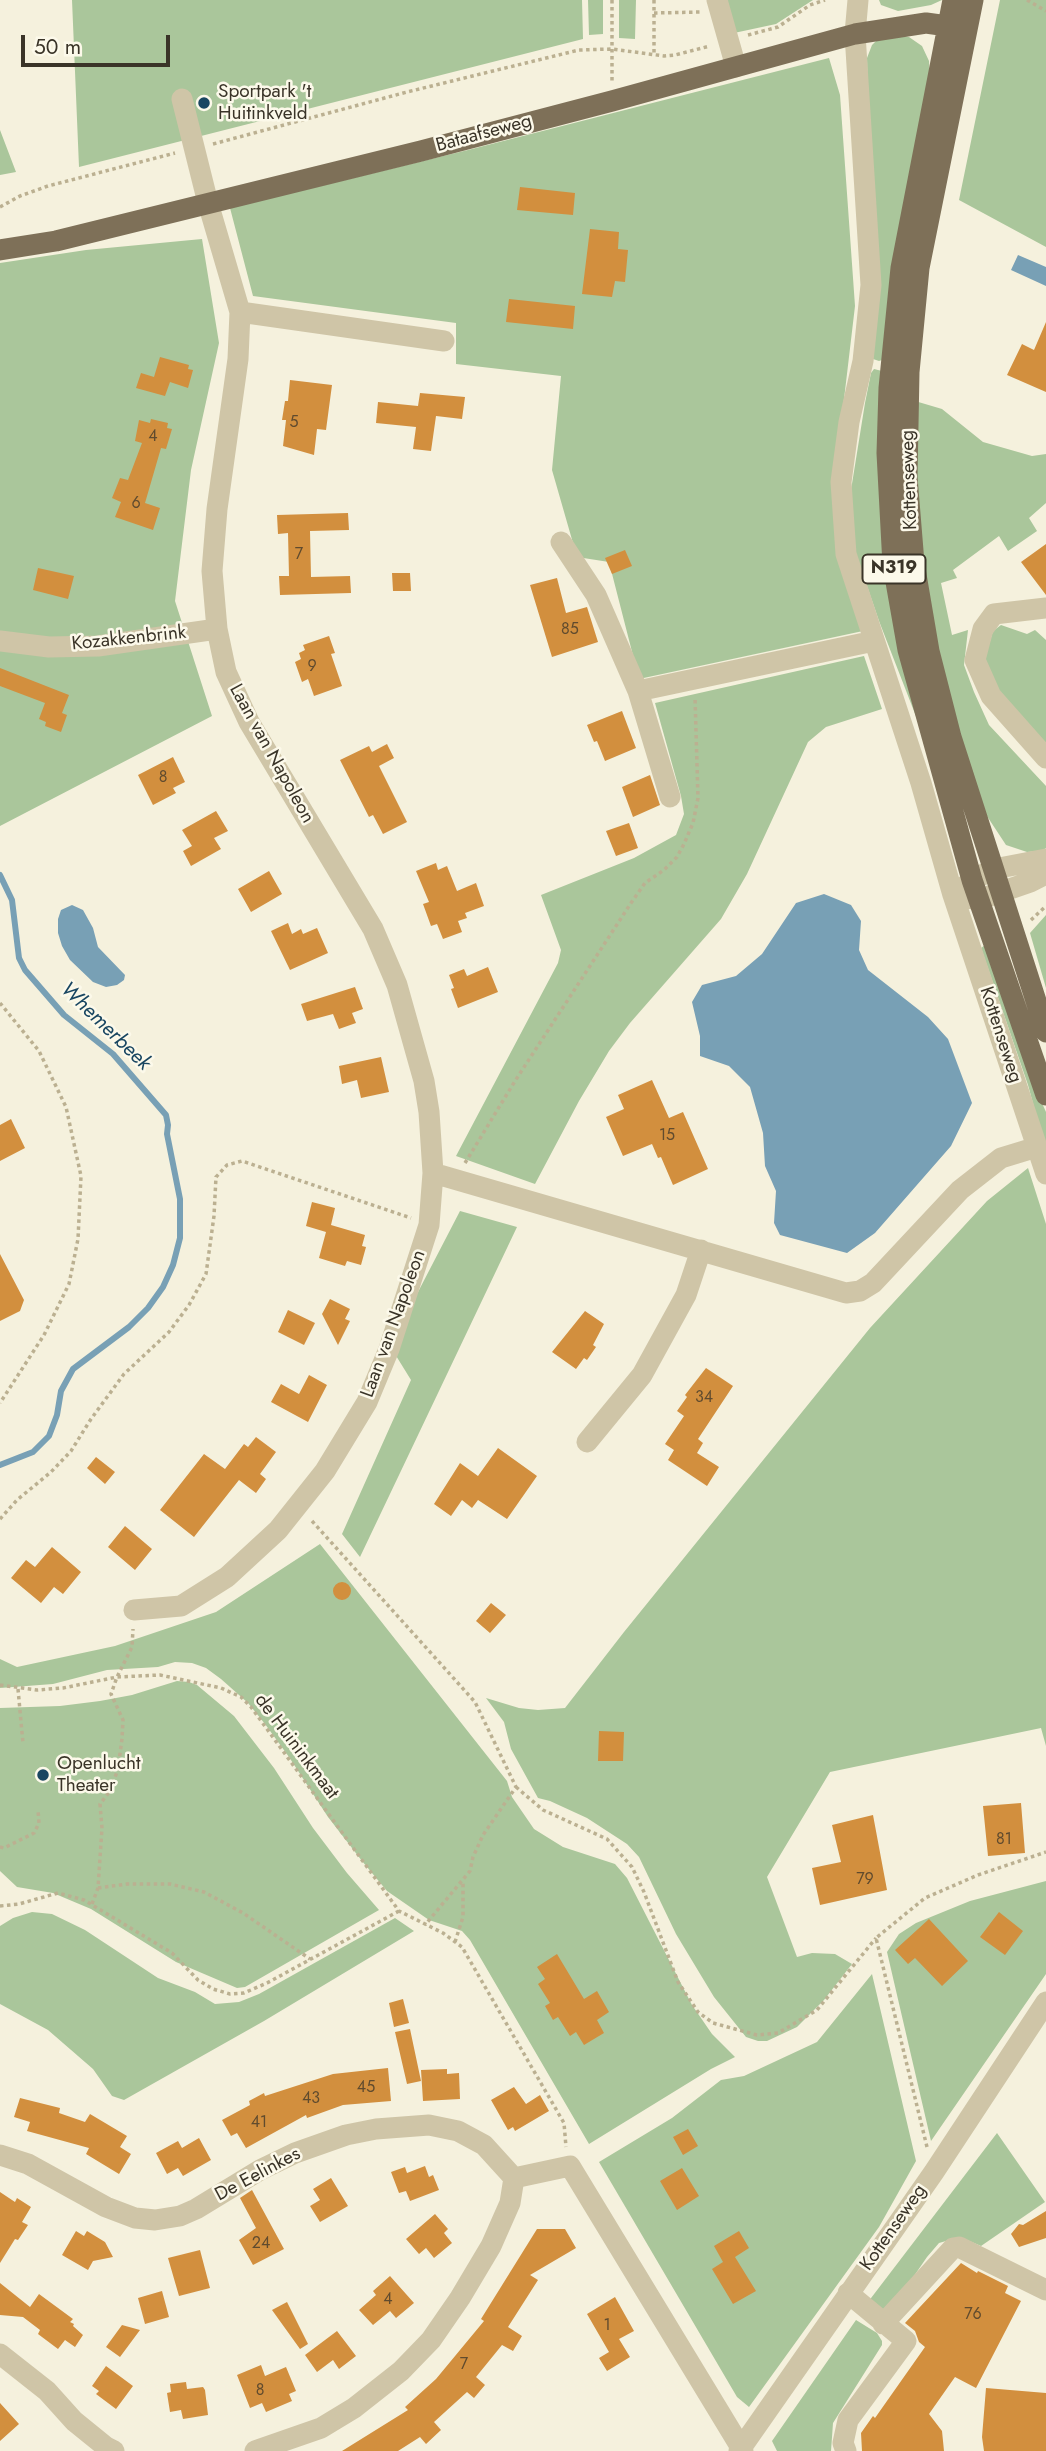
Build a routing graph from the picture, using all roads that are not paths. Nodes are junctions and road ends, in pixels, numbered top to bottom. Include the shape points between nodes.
1 (717, 0) edge
2 (858, 0) edge
3 (953, 0) edge
4 (973, 0) edge
5 (958, 27) junction
6 (855, 34) junction
7 (736, 67) junction
8 (182, 99) dead end
9 (208, 203) junction
10 (0, 250) edge
11 (240, 312) junction
12 (444, 341) dead end
13 (863, 361) junction
14 (900, 370) junction
15 (562, 542) dead end
16 (1046, 608) edge
17 (217, 629) junction
18 (0, 641) edge
19 (874, 641) junction
20 (638, 691) junction
21 (1046, 758) edge
22 (670, 797) dead end
23 (1046, 859) edge
24 (994, 869) junction
25 (1046, 874) edge
26 (975, 890) junction
27 (1001, 892) junction
28 (953, 895) junction
29 (1046, 1032) edge
30 (1046, 1095) edge
31 (1037, 1147) junction
32 (433, 1173) junction
33 (1046, 1174) edge
34 (701, 1250) junction
35 (587, 1441) dead end
36 (134, 1610) road end
37 (1046, 2002) edge
38 (0, 2155) edge
39 (514, 2178) junction
40 (1046, 2290) edge
41 (848, 2293) junction
42 (883, 2324) junction
43 (0, 2354) edge
44 (741, 2450) edge
45 (114, 2451) edge
46 (255, 2451) edge
47 (846, 2451) edge

1 - 7 street
2 - 6 street, Kottenseweg
3 - 5 main road, Kottenseweg / N319
4 - 5 main road, Kottenseweg / N319
5 - 6 main road, Bataafseweg via 926,23
5 - 14 main road, Kottenseweg / N319 via 901,268
6 - 7 main road, Bataafseweg
6 - 13 street, Kottenseweg via 871,285
7 - 9 main road, Bataafseweg
8 - 9 street, Laan van Napoleon
9 - 10 main road, Bataafseweg via 56,241
9 - 11 street, Laan van Napoleon
11 - 12 street
11 - 17 street, Laan van Napoleon via 214,548
13 - 14 street
13 - 19 street, Kottenseweg via 841,482 846,554
14 - 24 main road, Kottenseweg / N319 via 916,576 929,651
14 - 26 main road, Kottenseweg / N319 via 887,453 893,565 908,650
15 - 20 street via 596,596
16 - 21 street via 994,614 983,628 975,660 990,696
17 - 18 street, Kozakkenbrink via 98,646
17 - 32 street, Laan van Napoleon via 226,672 249,722 373,929 397,985 424,1081
19 - 20 street
19 - 28 street, Kottenseweg
20 - 22 street
23 - 24 street
24 - 26 street
24 - 27 main road, Kottenseweg / N319
25 - 27 street
26 - 27 street
26 - 28 street
26 - 30 main road, Kottenseweg / N319
27 - 29 main road, Kottenseweg / N319
28 - 31 street, Kottenseweg
31 - 33 street, Kottenseweg
31 - 34 street via 1001,1158 960,1191 884,1273 860,1291 832,1291
32 - 34 street
32 - 36 street, Laan van Napoleon via 429,1225 389,1349 348,1436 299,1506 256,1551 181,1606
34 - 35 street via 686,1295 642,1375
37 - 41 street, Kottenseweg
38 - 39 street, De Eelinkes via 28,2164 106,2207 155,2220 196,2209 295,2153 376,2129 429,2125 458,2131 484,2144
39 - 44 street via 570,2166
39 - 46 street via 510,2203 491,2246 431,2340 354,2408 321,2428
40 - 42 street via 960,2247 953,2248
41 - 42 street
41 - 44 street, Kottenseweg
42 - 47 street via 906,2341 848,2420 843,2443
43 - 45 street

